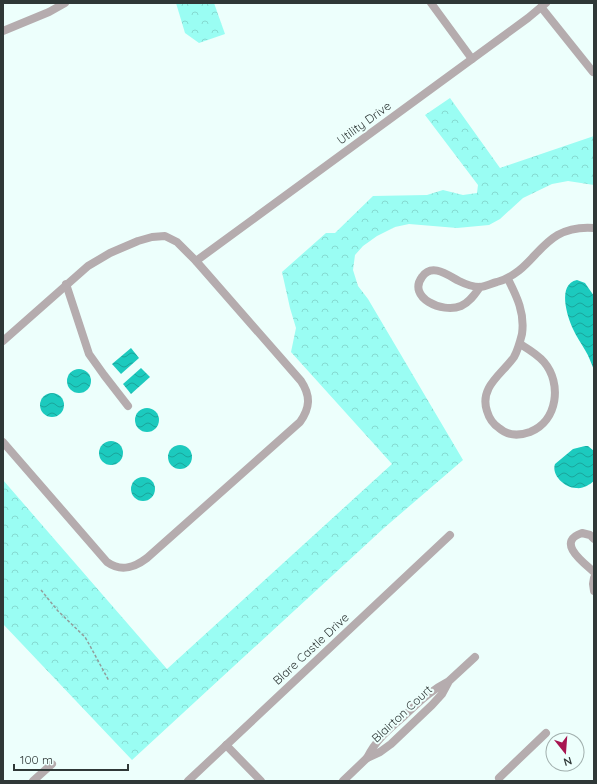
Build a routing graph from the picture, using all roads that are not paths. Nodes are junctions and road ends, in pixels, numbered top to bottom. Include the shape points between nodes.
1 (65, 3) edge
2 (431, 3) edge
3 (543, 5) edge
4 (3, 31) edge
5 (472, 59) junction
6 (593, 72) dead end
7 (594, 228) edge
8 (196, 261) junction
9 (508, 279) junction
10 (66, 284) junction
11 (480, 287) junction
12 (3, 341) edge
13 (520, 344) junction
14 (128, 406) dead end
15 (3, 442) edge
16 (450, 536) dead end
17 (594, 539) edge
18 (594, 572) edge
19 (594, 578) edge
20 (594, 591) edge
21 (475, 657) dead end
22 (449, 681) junction
23 (545, 734) edge
24 (226, 745) junction
25 (367, 758) junction
26 (52, 764) dead end
27 (496, 780) edge
28 (33, 781) edge
29 (188, 781) edge
30 (261, 781) edge
31 (343, 781) edge

1 - 4 street
2 - 5 street
3 - 5 street, Utility Drive
3 - 6 street
5 - 8 street, Utility Drive
7 - 9 street via 575,228 560,233 542,246
8 - 10 street via 171,238 152,237 110,253 88,266
8 - 15 street via 306,387 309,405 300,422 148,558 130,568 118,567 107,562
9 - 11 street
9 - 13 street via 517,296 522,315
10 - 12 street
10 - 14 street via 89,354
11 - 11 street via 461,282 436,270 426,272 419,286 422,296 427,301 447,309 466,304
13 - 13 street via 510,362 490,385 485,399 487,412 493,422 503,432 510,434 525,434 539,427 548,417 555,397 554,382 547,366
16 - 24 street, Blare Castle Drive
17 - 18 street via 582,533 573,538 571,544 574,553
19 - 20 street
21 - 22 street, Blairton Court
22 - 25 street, Blairton Court via 430,692 382,736
22 - 25 street, Blairton Court via 437,700 391,744
23 - 27 street
24 - 29 street, Blare Castle Drive
24 - 30 street
25 - 31 street, Blairton Court
26 - 28 street

